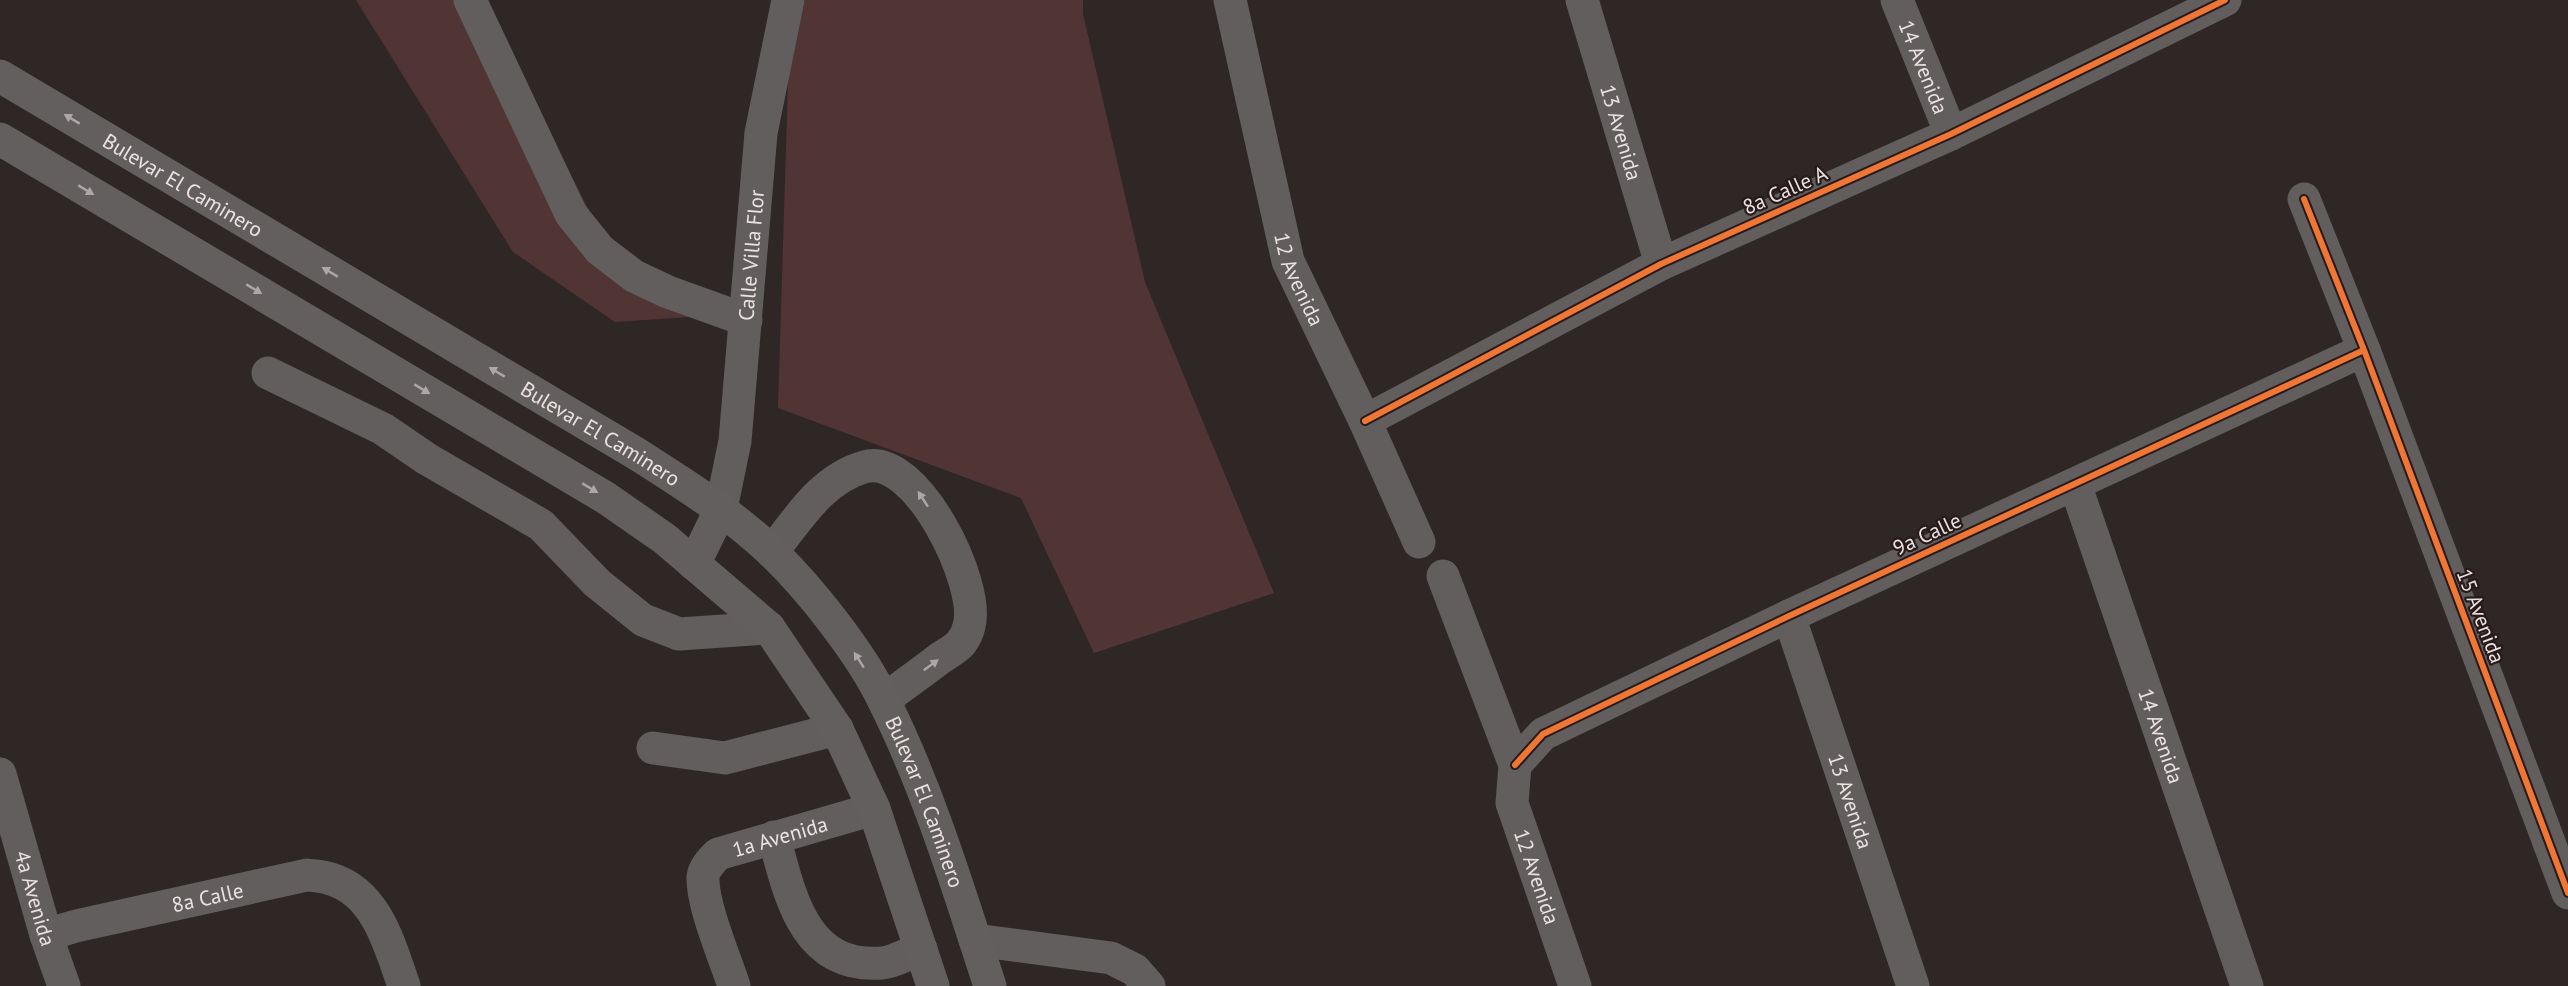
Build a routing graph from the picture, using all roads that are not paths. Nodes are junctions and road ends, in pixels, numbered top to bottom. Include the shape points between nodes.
1 (470, 0) edge
2 (788, 0) edge
3 (1230, 0) edge
4 (1582, 0) edge
5 (1897, 0) edge
6 (2225, 0) edge
7 (0, 76) edge
8 (1951, 134) junction
9 (0, 139) edge
10 (2304, 199) dead end
11 (1661, 264) junction
12 (746, 320) junction
13 (2364, 350) junction
14 (268, 373) dead end
15 (1365, 421) junction
16 (2075, 484) junction
17 (720, 509) junction
18 (1419, 542) dead end
19 (772, 552) junction
20 (694, 564) junction
21 (1443, 576) dead end
22 (1789, 616) junction
23 (769, 628) junction
24 (884, 700) junction
25 (837, 729) junction
26 (653, 748) dead end
27 (1515, 765) junction
28 (0, 774) edge
29 (874, 809) junction
30 (774, 837) junction
31 (2568, 893) edge
32 (46, 935) junction
33 (975, 940) junction
34 (921, 949) junction
35 (64, 986) edge
36 (404, 986) edge
37 (734, 986) edge
38 (933, 986) edge
39 (990, 986) edge
40 (1149, 986) edge
41 (1575, 986) edge
42 (1913, 986) edge
43 (2247, 986) edge

1 - 12 street via 571,214 600,250 634,276
2 - 12 street, Calle Villa Flor via 762,133
3 - 15 street, 12 Avenida via 1288,261
4 - 11 street, 13 Avenida
5 - 8 street, 14 Avenida
6 - 8 street, 8a Calle A
17 -> 7 main road, Bulevar El Caminero via 637,454
8 - 11 street, 8a Calle A
9 -> 20 main road via 606,498
10 - 13 street, 15 Avenida
11 - 15 street, 8a Calle A
12 - 17 street, Calle Villa Flor via 735,441
13 - 16 street, 9a Calle
13 - 31 street, 15 Avenida
14 - 23 street via 383,429 541,525 597,583 643,620 679,634
15 - 18 street, 12 Avenida
16 - 22 street, 9a Calle
16 - 43 street, 14 Avenida
17 - 19 main road, Bulevar El Caminero
17 - 20 main road
24 -> 19 main road, Bulevar El Caminero via 809,591
24 -> 19 street via 961,644 970,625 968,587 947,535 916,488 893,470 867,466 838,478 812,501
20 - 23 main road
21 - 27 street
22 - 27 street, 9a Calle via 1543,734
22 - 42 street, 13 Avenida
23 - 25 main road
24 - 33 main road, Bulevar El Caminero via 924,795
25 - 26 street via 725,758
25 - 29 main road
27 - 41 street, 12 Avenida via 1512,803
28 - 32 street, 4a Avenida
29 - 30 street, 1a Avenida
29 - 34 main road
30 - 34 street via 791,900 816,940 835,956 883,963
30 - 37 street, 1a Avenida via 718,854 703,876 708,905
32 - 35 street, 4a Avenida
32 - 36 street, 8a Calle via 308,875 330,878 348,887 378,919
33 - 39 main road, Bulevar El Caminero
33 - 40 street via 1112,958 1135,970
34 - 38 main road

